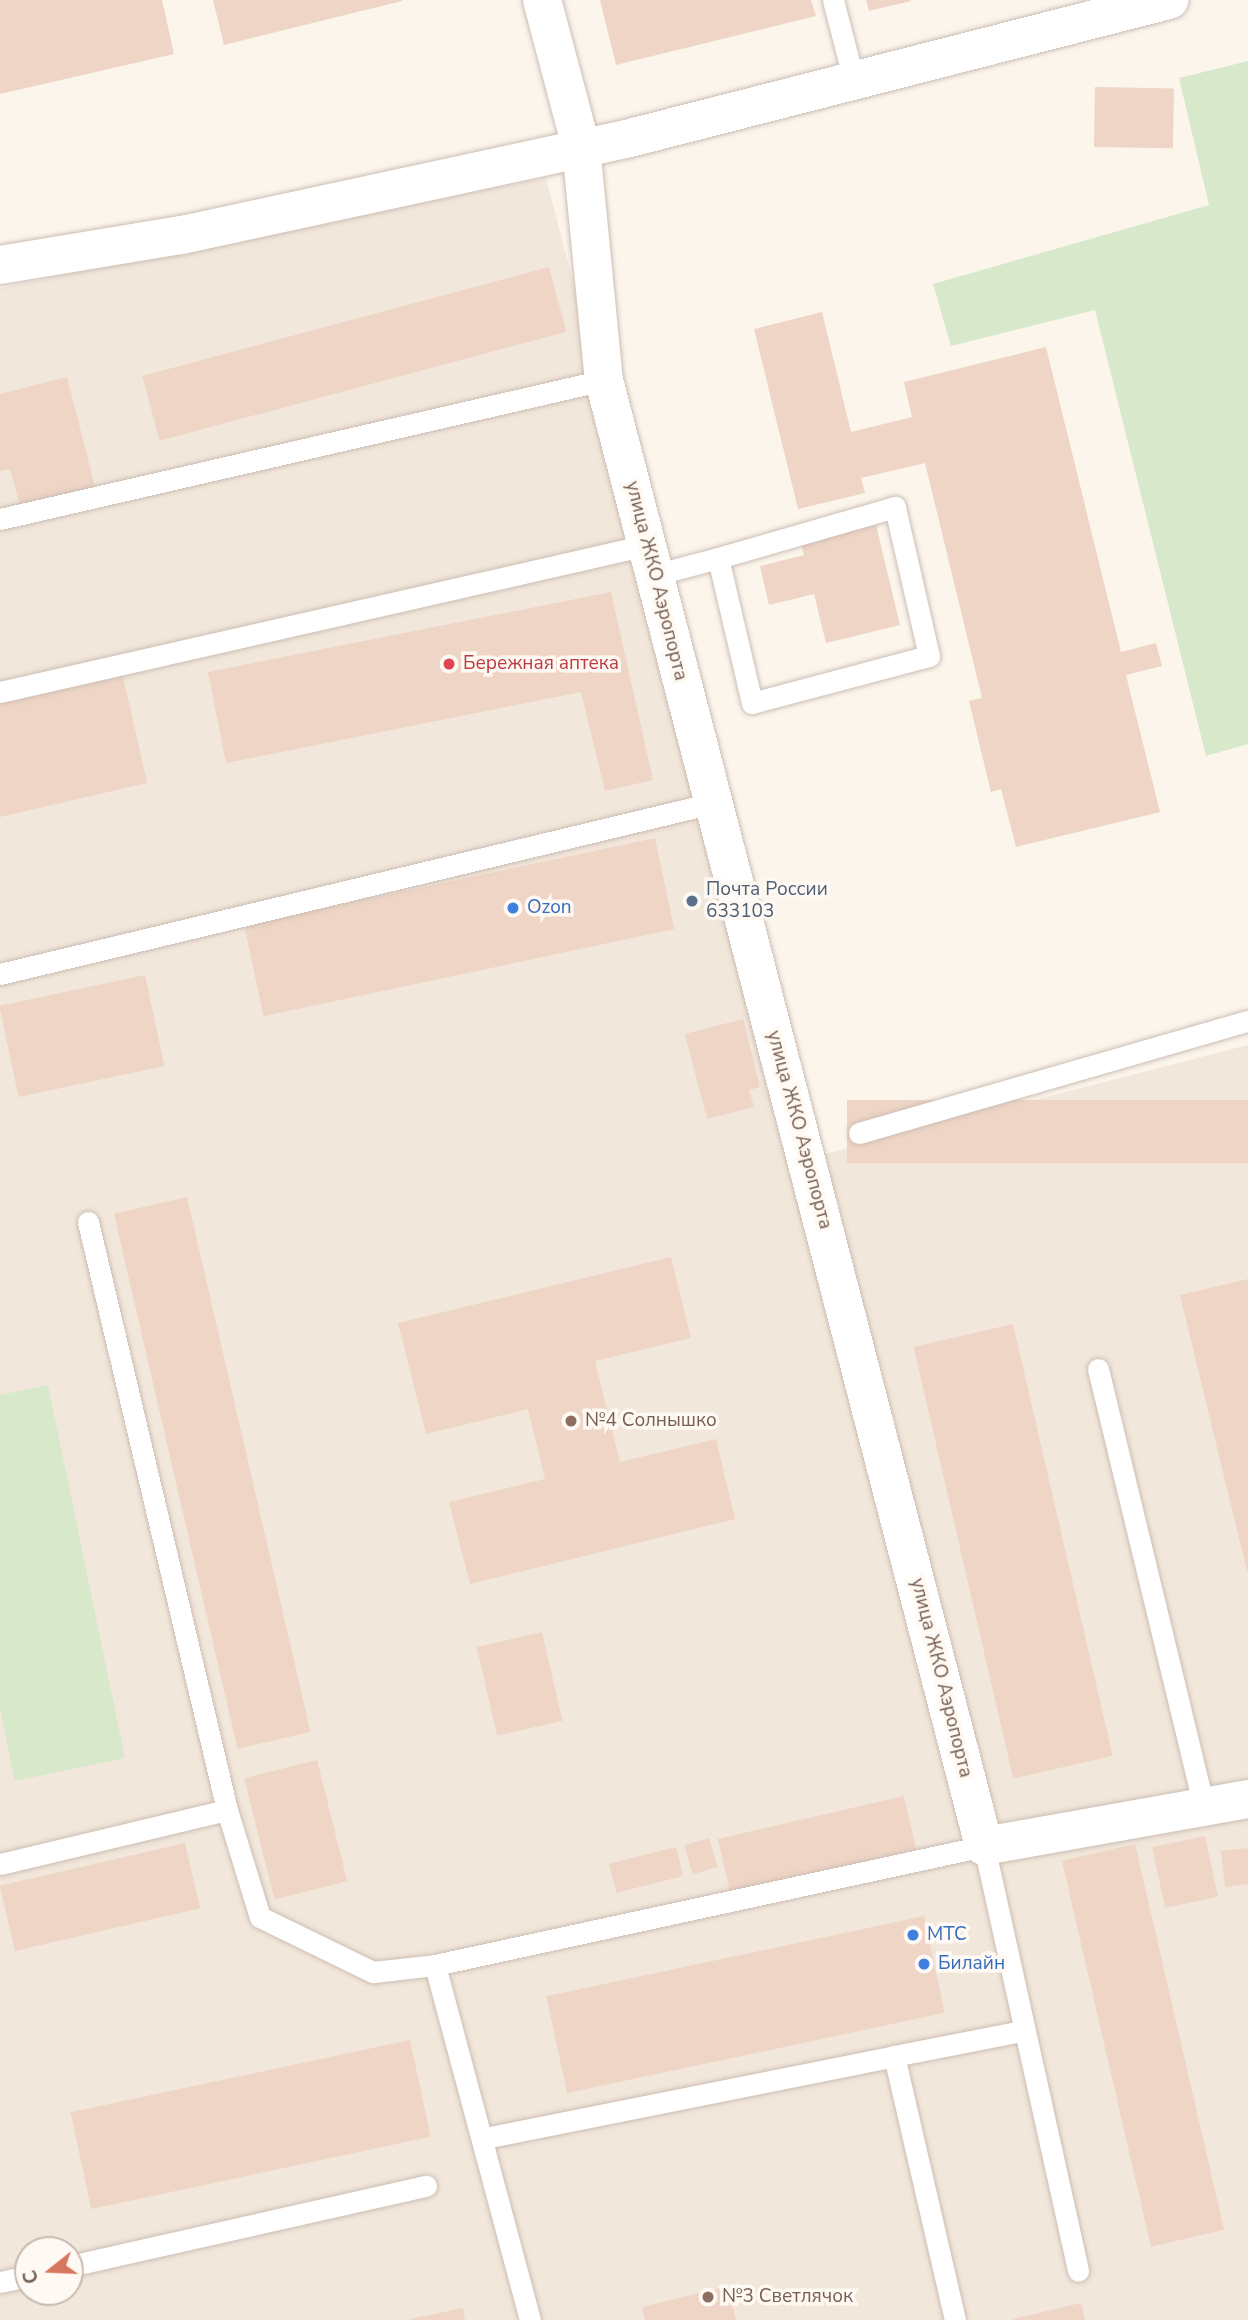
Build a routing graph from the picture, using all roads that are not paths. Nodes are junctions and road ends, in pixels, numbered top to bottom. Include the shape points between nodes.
1 (542, 0) edge
2 (833, 0) edge
3 (1169, 0) edge
4 (854, 81) junction
5 (581, 147) junction
6 (0, 265) edge
7 (604, 380) junction
8 (0, 519) edge
9 (718, 558) junction
10 (650, 560) junction
11 (0, 692) edge
12 (713, 803) junction
13 (0, 974) edge
14 (1248, 1021) edge
15 (859, 1133) dead end
16 (88, 1222) dead end
17 (1098, 1369) dead end
18 (1248, 1798) edge
19 (1204, 1807) junction
20 (227, 1810) junction
21 (984, 1846) junction
22 (0, 1864) edge
23 (435, 1965) junction
24 (1021, 2031) junction
25 (894, 2056) junction
26 (485, 2138) junction
27 (426, 2186) dead end
28 (84, 2263) edge
29 (1078, 2271) dead end
30 (530, 2320) edge
31 (955, 2320) edge

1 - 5 street, улица ЖКО Аэропорта
2 - 4 lane
3 - 4 street
4 - 5 street
5 - 6 street via 183,235
5 - 7 street, улица ЖКО Аэропорта
7 - 8 lane
7 - 10 street, улица ЖКО Аэропорта
9 - 9 lane via 752,703 929,656 895,507
9 - 10 lane
10 - 11 lane
10 - 12 street, улица ЖКО Аэропорта
12 - 13 lane
12 - 21 street, улица ЖКО Аэропорта
14 - 15 lane
16 - 20 lane
17 - 19 lane
18 - 19 street
19 - 21 street
20 - 22 lane
20 - 23 lane via 260,1917 373,1972
21 - 23 lane
21 - 24 lane
23 - 26 lane
24 - 25 lane
24 - 29 lane
25 - 26 lane
25 - 31 lane
26 - 30 lane
27 - 28 lane

